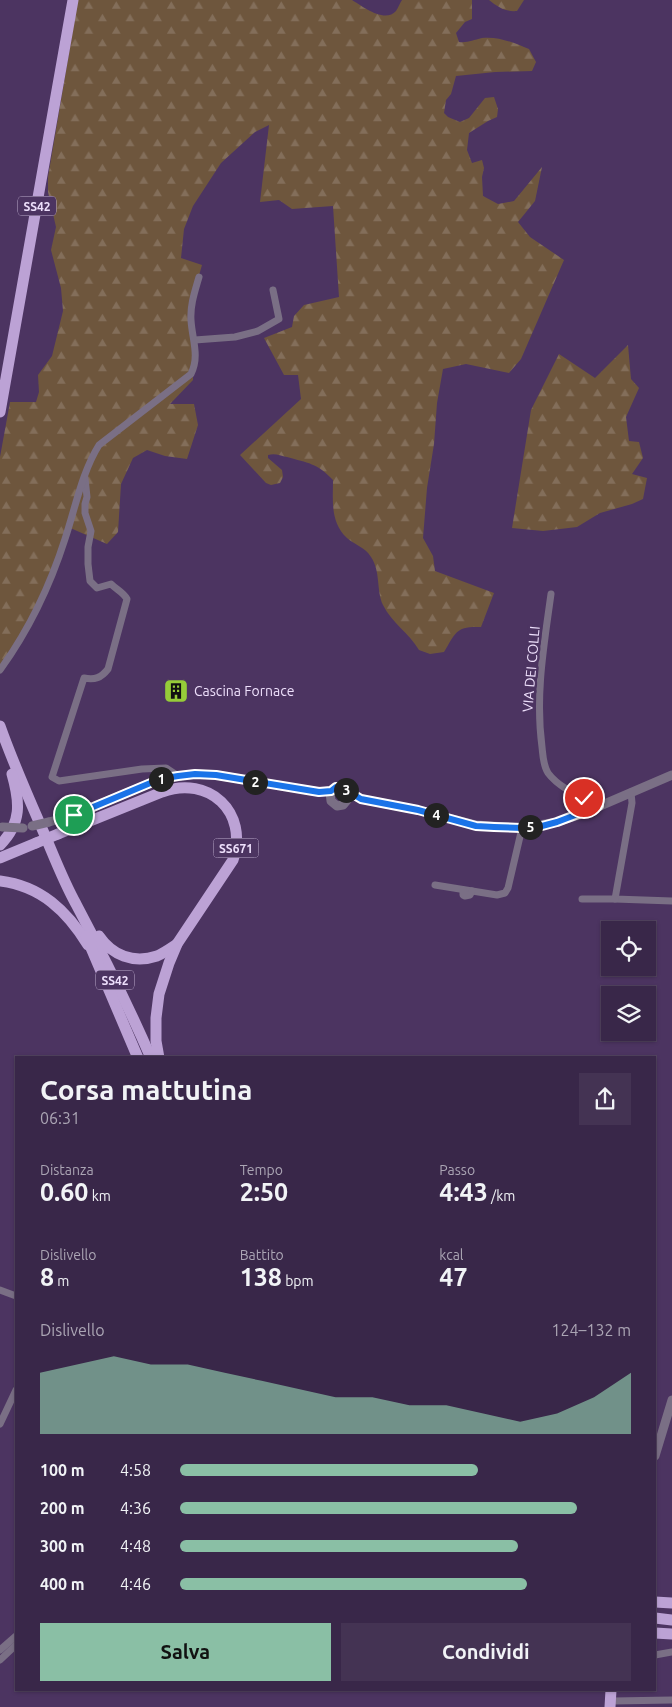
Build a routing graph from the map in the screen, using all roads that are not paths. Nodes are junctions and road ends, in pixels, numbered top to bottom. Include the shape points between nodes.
1 (73, 0) edge
2 (199, 277) dead end
3 (273, 290) dead end
4 (194, 340) junction
5 (0, 412) edge
6 (85, 478) junction
7 (551, 594) dead end
8 (0, 670) edge
9 (0, 728) edge
10 (672, 774) edge
11 (178, 776) junction
12 (347, 791) junction
13 (631, 792) junction
14 (331, 796) junction
15 (361, 799) junction
16 (346, 803) junction
17 (599, 806) junction
18 (1, 827) edge
19 (522, 828) junction
20 (0, 845) edge
21 (0, 858) edge
22 (55, 860) junction
23 (0, 881) edge
24 (434, 885) dead end
25 (582, 898) dead end
26 (615, 899) junction
27 (672, 902) edge
28 (75, 903) junction
29 (177, 944) junction
30 (92, 953) junction
31 (137, 1056) edge
32 (150, 1056) edge
33 (159, 1056) edge
34 (0, 1290) edge
35 (15, 1296) edge
36 (15, 1392) edge
37 (672, 1400) edge
38 (0, 1424) edge
39 (656, 1453) edge
40 (656, 1602) edge
41 (672, 1604) edge
42 (656, 1607) edge
43 (672, 1609) edge
44 (656, 1618) edge
45 (672, 1620) edge
46 (656, 1633) edge
47 (672, 1634) edge
48 (15, 1637) edge
49 (15, 1647) edge
50 (0, 1650) edge
51 (672, 1652) edge
52 (656, 1655) edge
53 (0, 1660) edge
54 (672, 1700) edge
55 (612, 1701) edge

1 - 5 highway, SS42
2 - 4 street via 191,313
3 - 4 street via 279,319 258,331 235,337
4 - 6 street via 195,367 191,374 99,445
6 - 8 street via 46,591 28,628
6 - 11 street via 85,513 91,532 88,547 90,581 97,588 111,584 127,599 108,669 103,676 92,680 84,678 52,778 59,781 166,768
7 - 17 street, VIA DEI COLLI via 539,693 544,764 554,780
9 - 20 highway via 18,795 15,823
9 - 22 highway, SS42
10 - 13 street
11 - 14 street via 216,775
11 - 18 street, bridge via 160,779 74,815 28,827
12 - 14 street via 339,787
12 - 15 street
12 - 16 street
13 - 17 street
13 - 26 street via 632,803
14 - 16 street via 337,806
15 - 16 street
15 - 19 street via 476,826
17 - 19 street via 557,822
19 - 24 street via 505,893 496,895
21 - 29 highway, SS671, bridge via 162,792 197,789 213,795 235,823 236,851
22 - 28 highway, SS42
22 - 29 highway via 65,866 93,927 110,949 127,957 144,958 159,955
23 - 30 highway via 38,892 64,912
25 - 26 street
26 - 27 street
28 - 30 highway
28 - 32 highway, SS42
29 - 33 highway, SS671 via 159,994 156,1018
30 - 31 highway, SS42
34 - 35 street
36 - 38 street
37 - 39 street
40 - 41 highway
42 - 43 highway
44 - 45 highway
46 - 47 highway
48 - 50 street
49 - 53 street
51 - 52 street
54 - 55 street

